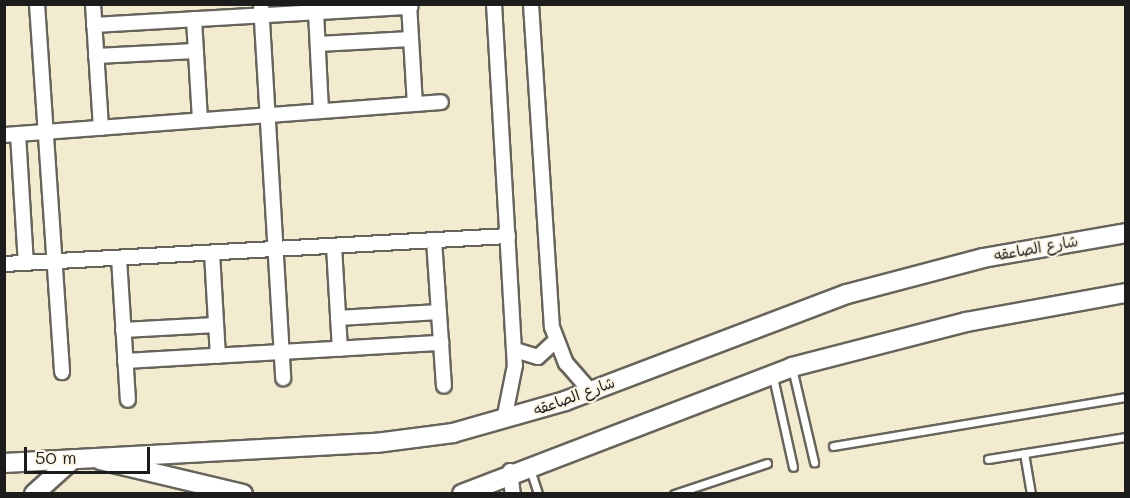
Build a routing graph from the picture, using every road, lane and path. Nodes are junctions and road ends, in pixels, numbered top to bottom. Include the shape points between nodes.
1 (37, 4) edge
2 (93, 4) edge
3 (494, 4) edge
4 (531, 4) edge
5 (410, 6) edge
6 (261, 10) edge
7 (316, 12) junction
8 (194, 19) junction
9 (94, 25) junction
10 (411, 39) junction
11 (318, 44) junction
12 (195, 51) junction
13 (96, 56) junction
14 (441, 102) dead end
15 (415, 104) junction
16 (321, 111) junction
17 (267, 115) junction
18 (200, 120) junction
19 (101, 128) junction
20 (46, 132) junction
21 (11, 135) edge
22 (1125, 233) edge
23 (508, 236) junction
24 (434, 240) junction
25 (334, 246) junction
26 (274, 249) junction
27 (212, 253) junction
28 (119, 258) junction
29 (54, 262) junction
30 (26, 263) junction
31 (4, 264) edge
32 (1125, 293) edge
33 (439, 312) junction
34 (338, 318) junction
35 (216, 325) junction
36 (123, 330) junction
37 (555, 341) junction
38 (441, 343) junction
39 (340, 349) junction
40 (515, 350) junction
41 (280, 352) junction
42 (218, 356) junction
43 (126, 361) junction
44 (792, 367) junction
45 (62, 372) dead end
46 (772, 375) junction
47 (283, 378) dead end
48 (444, 386) dead end
49 (590, 391) junction
50 (1125, 397) edge
51 (128, 400) dead end
52 (504, 420) junction
53 (1125, 438) edge
54 (833, 446) dead end
55 (1024, 453) junction
56 (92, 458) junction
57 (73, 459) junction
58 (988, 459) dead end
59 (814, 462) dead end
60 (4, 463) edge
61 (767, 463) dead end
62 (528, 464) junction
63 (793, 467) dead end
64 (510, 471) junction
65 (34, 494) edge
66 (243, 494) edge
67 (462, 494) edge
68 (513, 494) edge
69 (538, 494) edge
70 (674, 494) edge
71 (1031, 494) edge

1 - 20 street
2 - 9 street
3 - 23 street
4 - 37 street
5 - 7 street
5 - 10 street
6 - 7 street
6 - 8 street
6 - 17 street
7 - 11 street
8 - 9 street
8 - 12 street
9 - 13 street
10 - 11 street
10 - 15 street
11 - 16 street
12 - 13 street
12 - 18 street
13 - 19 street
14 - 15 street
15 - 16 street
16 - 17 street
17 - 18 street
17 - 26 street
18 - 19 street
19 - 20 street
20 - 21 street
20 - 29 street
21 - 30 street
22 - 49 street, شارع الصاعقه via 983,258 869,287
23 - 24 street
23 - 40 street
24 - 25 street
24 - 33 street
25 - 26 street
25 - 34 street
26 - 27 street
26 - 41 street
27 - 28 street
27 - 35 street
28 - 29 street
28 - 36 street
29 - 30 street
29 - 45 street
30 - 31 street
32 - 44 street via 955,324
33 - 34 street
33 - 38 street
34 - 39 street
35 - 36 street
35 - 42 street
36 - 43 street
37 - 40 street via 538,357
37 - 49 street via 573,374
38 - 39 street
38 - 48 street
39 - 41 street
40 - 52 street
41 - 42 street
41 - 47 street
42 - 43 street
43 - 51 street
44 - 46 street
44 - 59 lane
46 - 62 street
46 - 63 lane
49 - 52 street, شارع الصاعقه
50 - 54 lane
52 - 56 street, شارع الصاعقه via 375,443
53 - 55 lane
55 - 58 lane
55 - 71 lane
56 - 57 street, شارع الصاعقه
56 - 66 street via 154,477 226,486
57 - 60 street, شارع الصاعقه
57 - 65 street
61 - 70 lane
62 - 64 street
62 - 69 lane
64 - 67 street
64 - 68 street

